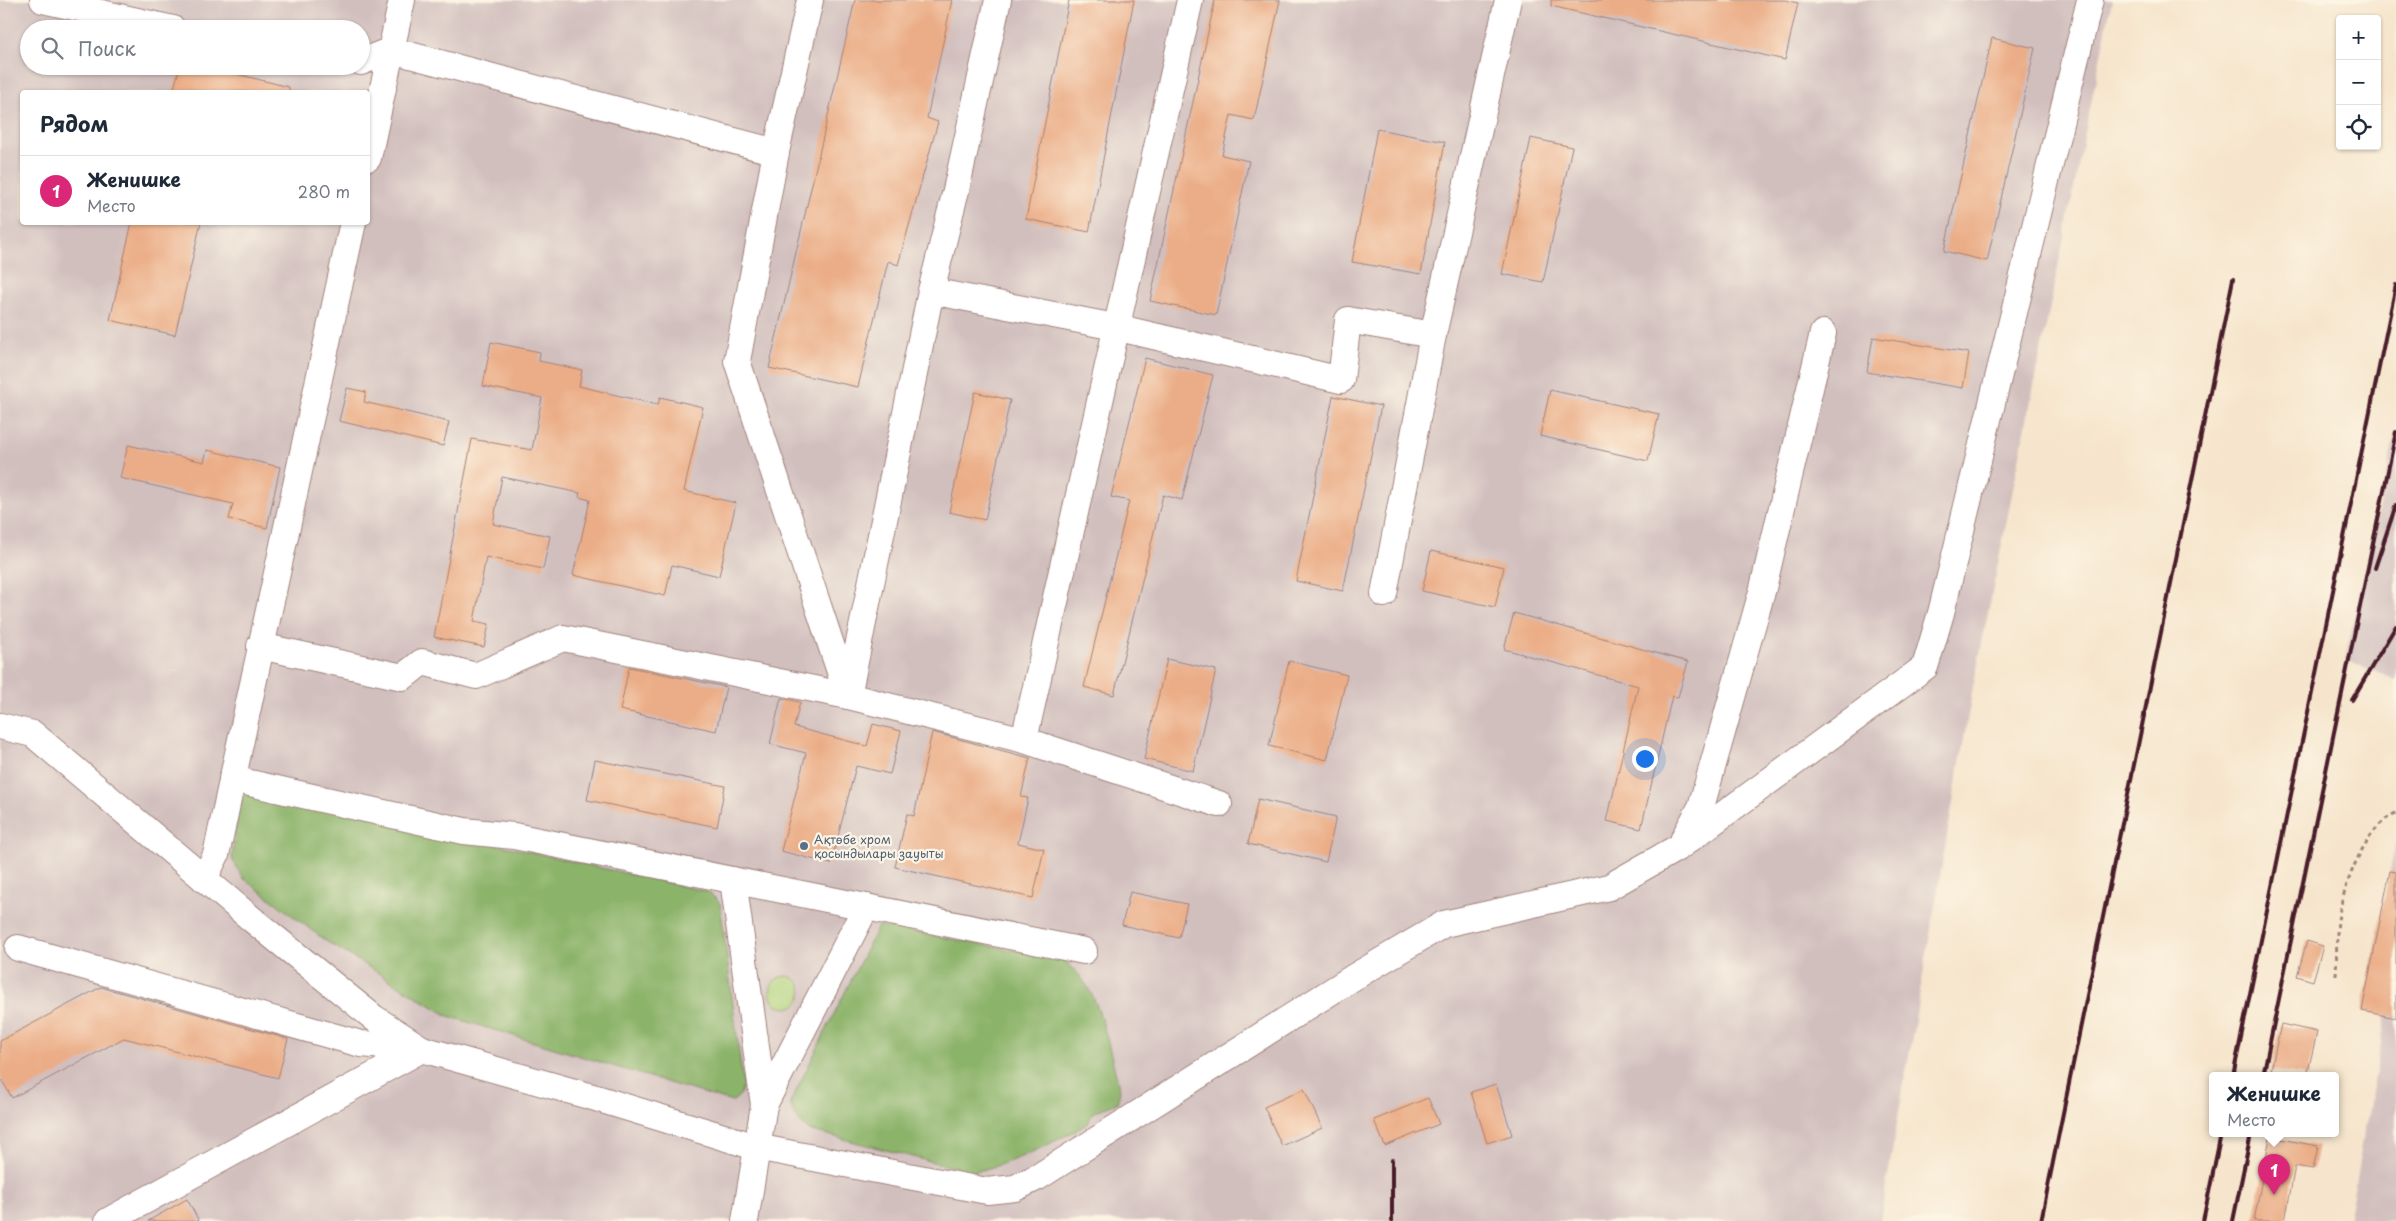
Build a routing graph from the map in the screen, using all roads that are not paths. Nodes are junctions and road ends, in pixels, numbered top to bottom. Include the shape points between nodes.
1 (43, 0) edge
2 (402, 0) edge
3 (810, 0) edge
4 (998, 0) edge
5 (1190, 0) edge
6 (1508, 0) edge
7 (2090, 0) edge
8 (133, 20) edge
9 (391, 50) junction
10 (370, 58) edge
11 (370, 149) edge
12 (776, 152) junction
13 (352, 225) edge
14 (930, 291) junction
15 (1115, 327) junction
16 (1823, 333) dead end
17 (1433, 335) junction
18 (1384, 594) dead end
19 (260, 646) junction
20 (848, 696) junction
21 (0, 726) edge
22 (1024, 740) junction
23 (232, 778) junction
24 (1219, 804) dead end
25 (1679, 847) junction
26 (204, 879) junction
27 (733, 880) junction
28 (866, 907) junction
29 (18, 948) dead end
30 (1084, 951) dead end
31 (422, 1049) junction
32 (764, 1105) junction
33 (756, 1147) junction
34 (108, 1221) edge
35 (745, 1221) edge

1 - 8 street
2 - 9 street
3 - 12 street
4 - 14 street
5 - 15 street
6 - 17 street
7 - 25 street via 1941,613 1925,667
9 - 10 street
9 - 11 street
9 - 12 street
12 - 20 street via 737,361
13 - 19 street
14 - 15 street
14 - 20 street
15 - 17 street via 1341,380 1348,320
15 - 22 street
16 - 25 street via 1763,588 1702,807
17 - 18 street
19 - 20 street via 403,676 422,662 476,676 562,638
19 - 23 street
20 - 22 street
21 - 26 street via 33,734
22 - 24 street
23 - 26 street via 216,855
23 - 27 street via 464,831 514,836
25 - 33 street via 1609,887 1444,924 1354,977 1038,1177 1015,1188 987,1191
26 - 31 street via 374,1018
27 - 28 street
27 - 32 street
28 - 30 street
28 - 32 street
29 - 31 street via 361,1044
31 - 33 street
31 - 34 street
32 - 33 street
33 - 35 street

